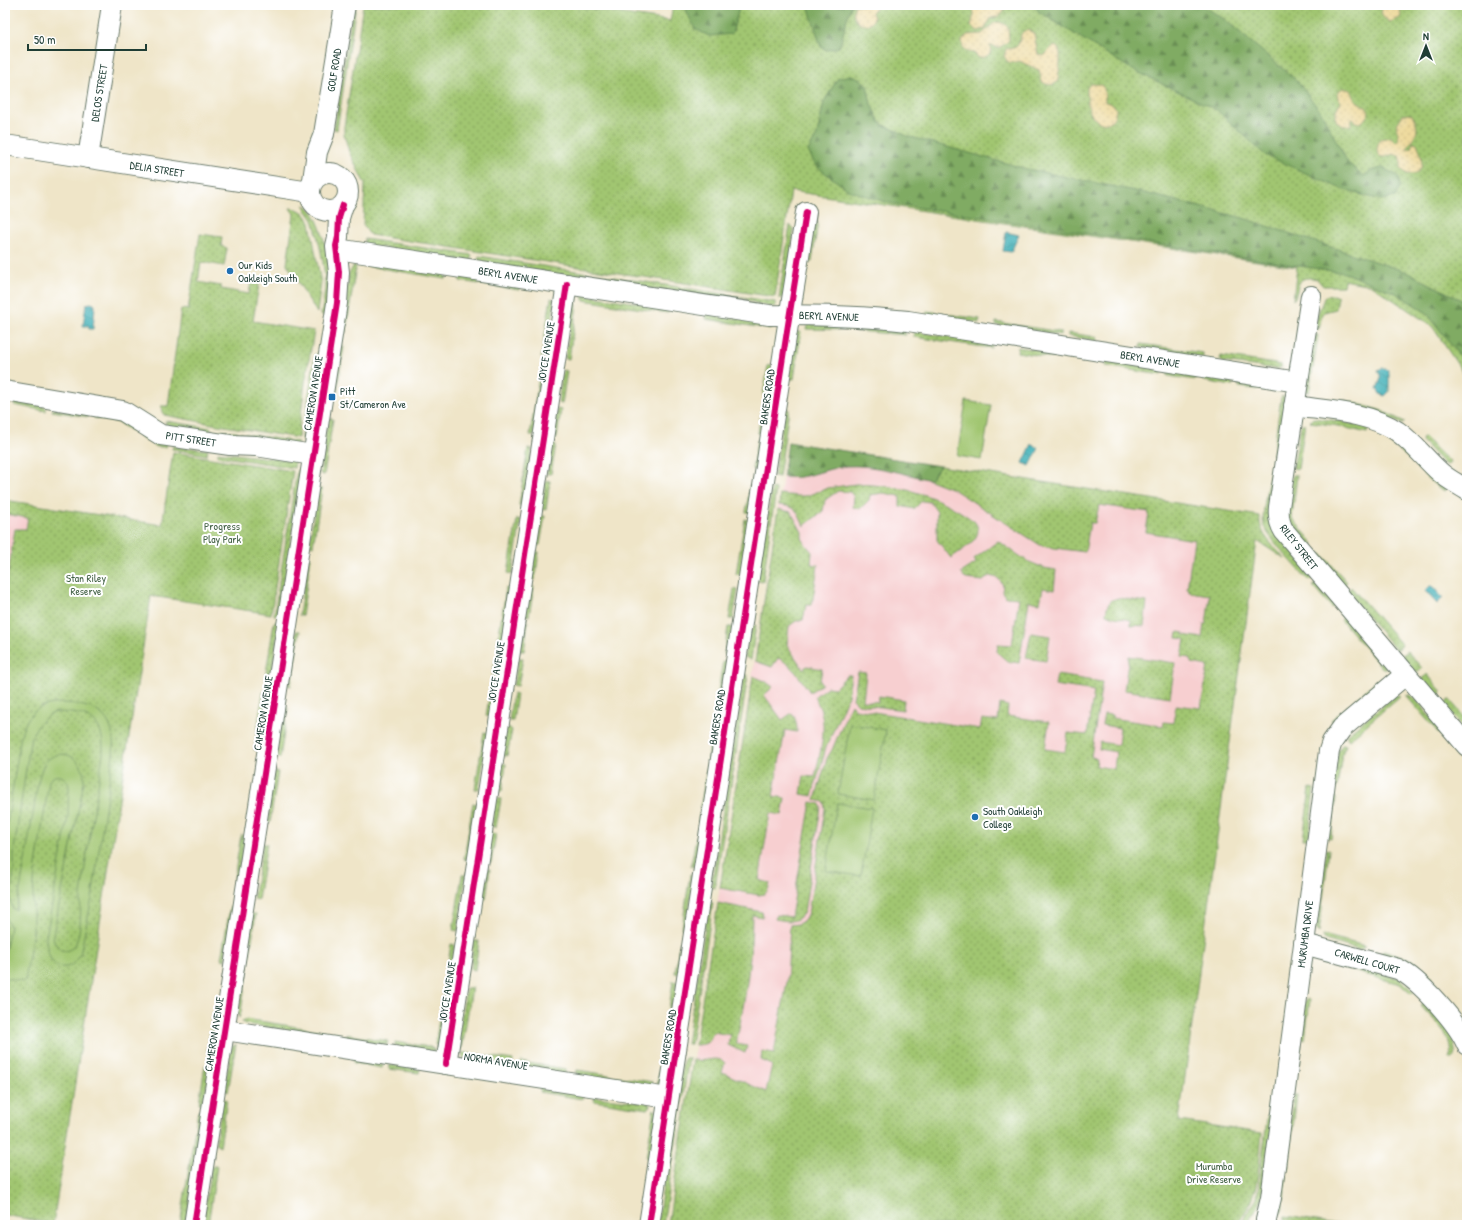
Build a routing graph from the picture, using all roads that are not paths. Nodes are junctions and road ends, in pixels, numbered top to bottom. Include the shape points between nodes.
1 (112, 5) edge
2 (345, 5) edge
3 (324, 134) junction
4 (5, 145) edge
5 (88, 158) junction
6 (341, 178) junction
7 (313, 193) junction
8 (343, 205) junction
9 (806, 212) dead end
10 (336, 247) junction
11 (567, 284) junction
12 (1311, 296) dead end
13 (790, 315) junction
14 (1298, 382) junction
15 (5, 392) edge
16 (1294, 406) junction
17 (313, 455) junction
18 (1467, 490) edge
19 (1406, 674) junction
20 (1467, 746) edge
21 (1304, 944) junction
22 (225, 1030) junction
23 (1467, 1046) edge
24 (446, 1064) junction
25 (668, 1098) junction
26 (194, 1225) edge
27 (649, 1225) edge
28 (1266, 1225) edge

1 - 5 street, DELOS STREET
2 - 3 street, GOLF ROAD
3 - 6 street, GOLF ROAD via 330,157
3 - 7 street, GOLF ROAD via 318,152
4 - 5 street, DELIA STREET
5 - 7 street, DELIA STREET
6 - 7 street via 330,173 317,176
6 - 8 street via 347,188
7 - 8 street via 322,210 333,211
7 - 10 street, CAMERON AVENUE via 328,238
8 - 10 street, CAMERON AVENUE
9 - 13 street, BAKERS ROAD
10 - 11 street, BERYL AVENUE
10 - 17 street, CAMERON AVENUE via 338,297
11 - 13 street, BERYL AVENUE via 769,315
11 - 24 street, JOYCE AVENUE
12 - 14 street, RILEY STREET
13 - 14 street, BERYL AVENUE via 880,318
13 - 25 street, BAKERS ROAD
14 - 16 street, RILEY STREET
15 - 17 street, PITT STREET via 123,411 161,435
16 - 18 street via 1358,416 1383,424 1409,440 1441,472
16 - 19 street, RILEY STREET via 1278,507 1280,523 1284,531
17 - 22 street, CAMERON AVENUE
19 - 20 street, RILEY STREET
19 - 21 street, MURUMBA DRIVE via 1342,728 1332,742 1327,761
21 - 23 street, CARWELL COURT via 1398,969 1408,974 1455,1024
21 - 28 street, MURUMBA DRIVE
22 - 24 street, NORMA AVENUE
22 - 26 street, CAMERON AVENUE
24 - 25 street, NORMA AVENUE
25 - 27 street, BAKERS ROAD

